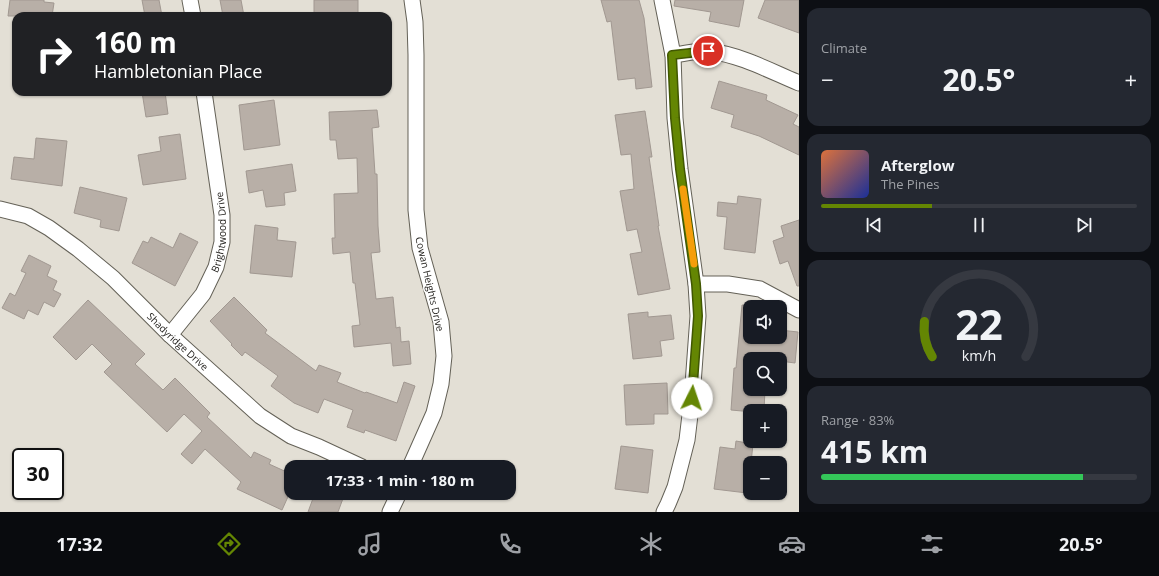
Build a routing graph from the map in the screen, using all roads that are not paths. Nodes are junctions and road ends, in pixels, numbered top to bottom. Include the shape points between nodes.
1 (190, 0) edge
2 (412, 0) edge
3 (662, 0) edge
4 (192, 12) edge
5 (672, 55) junction
6 (799, 83) edge
7 (205, 96) edge
8 (0, 209) edge
9 (696, 284) junction
10 (799, 310) edge
11 (170, 335) junction
12 (347, 460) edge
13 (413, 460) edge
14 (396, 500) edge
15 (390, 512) edge
16 (664, 512) edge

1 - 4 street
2 - 13 street, Cowan Heights Drive via 416,55 416,210 420,248 441,322 444,356 434,413
3 - 5 street
5 - 6 street via 708,51 753,63
5 - 9 street via 680,169
7 - 11 street, Brightwood Drive via 222,215 222,242 216,267 203,294
8 - 11 street, Shadyridge Drive via 28,216 78,248 113,278
9 - 10 street via 728,284 760,289
9 - 16 street via 698,316 687,440 675,487
11 - 12 street, Shadyridge Drive via 260,416 291,436
14 - 15 street

